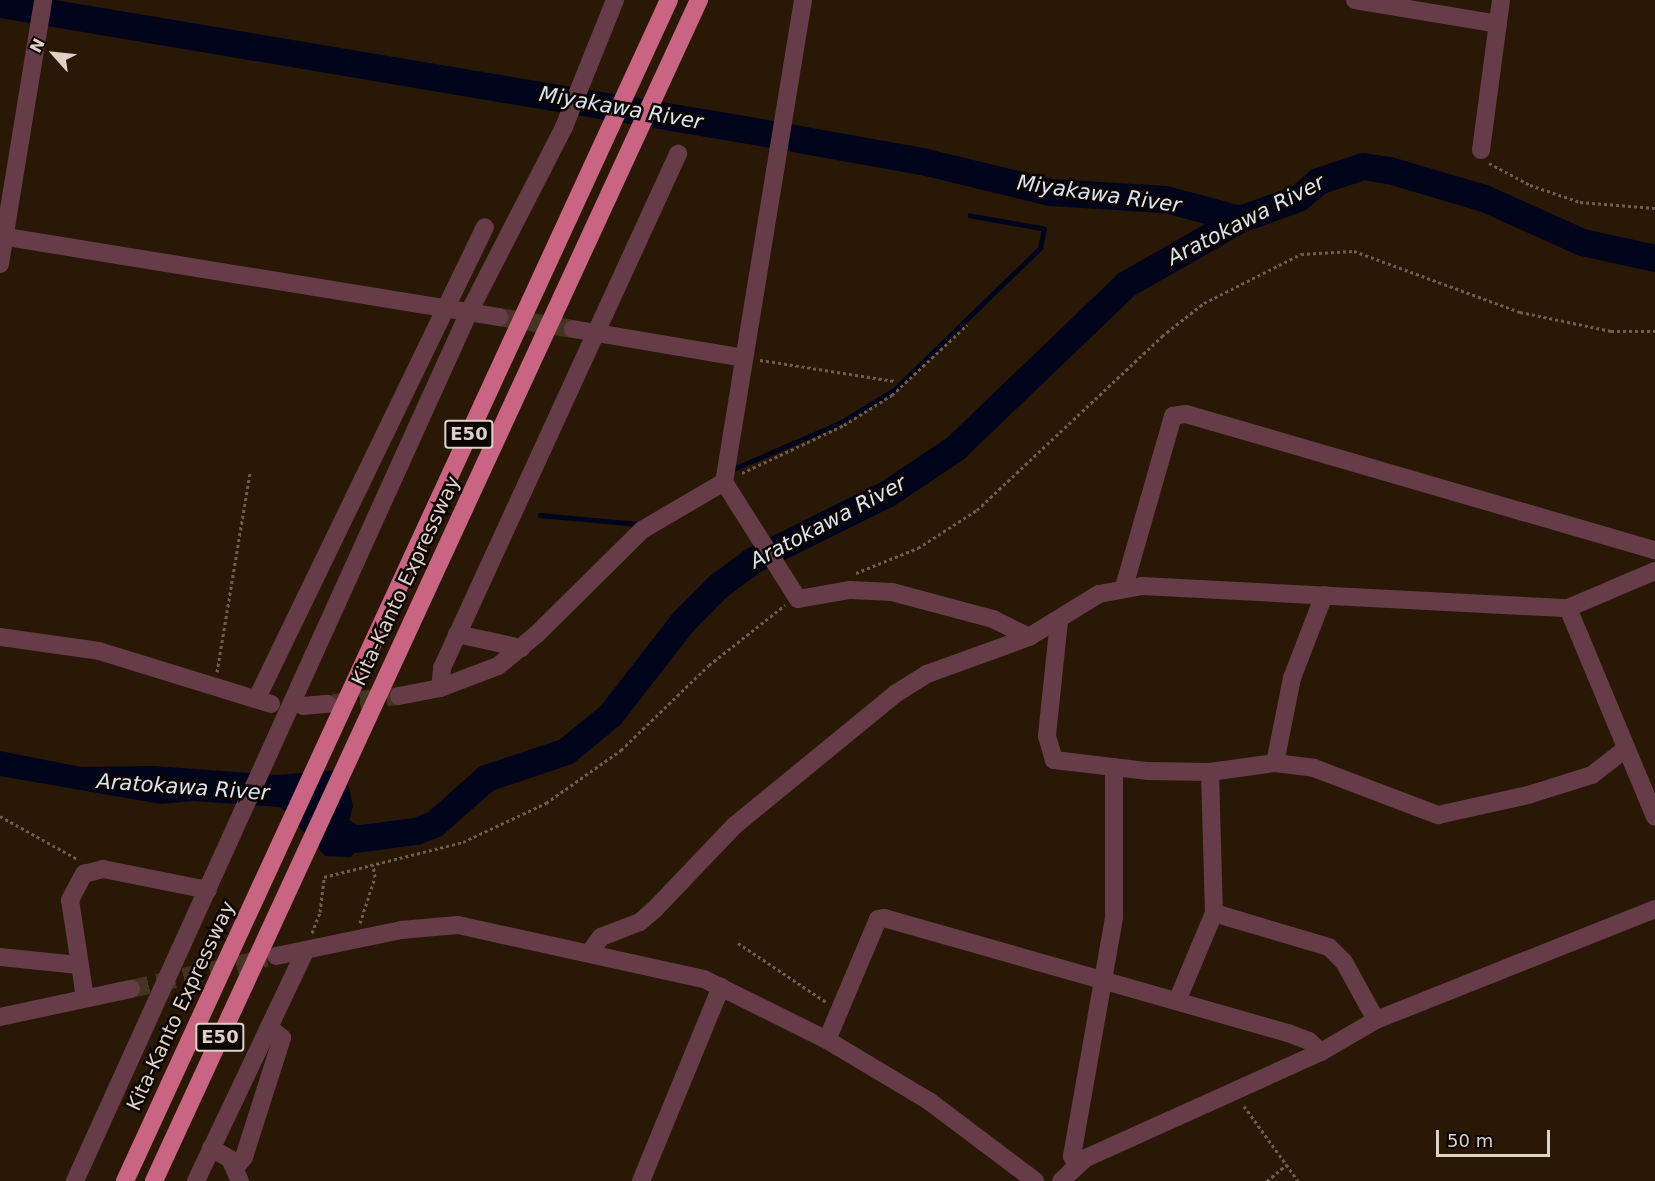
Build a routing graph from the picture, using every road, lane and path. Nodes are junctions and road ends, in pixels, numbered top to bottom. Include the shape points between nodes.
1 (44, 0) edge
2 (615, 0) edge
3 (669, 0) edge
4 (699, 0) edge
5 (803, 0) edge
6 (1355, 0) edge
7 (1501, 0) edge
8 (1498, 24) junction
9 (1482, 150) joint
10 (678, 154) dead end
11 (1655, 208) edge
12 (485, 227) dead end
13 (2, 236) edge
14 (0, 264) edge
15 (442, 309) junction
16 (469, 312) junction
17 (499, 317) tunnel mouth
18 (967, 325) dead end
19 (573, 329) tunnel mouth
20 (1655, 331) edge
21 (596, 333) junction
22 (744, 358) junction
23 (894, 381) dead end
24 (250, 473) dead end
25 (724, 482) junction
26 (1655, 550) edge
27 (1655, 571) edge
28 (852, 574) dead end
29 (1124, 587) junction
30 (1324, 595) junction
31 (795, 598) junction
32 (1568, 608) junction
33 (1059, 621) junction
34 (457, 634) junction
35 (0, 637) edge
36 (1029, 637) junction
37 (521, 648) junction
38 (213, 683) junction
39 (440, 688) junction
40 (399, 696) tunnel mouth
41 (328, 704) tunnel mouth
42 (303, 706) dead end
43 (1624, 750) junction
44 (1275, 763) junction
45 (1114, 767) junction
46 (1210, 772) junction
47 (0, 816) edge
48 (1655, 817) edge
49 (373, 865) junction
50 (84, 874) junction
51 (212, 883) junction
52 (1655, 909) edge
53 (1214, 913) junction
54 (361, 939) junction
55 (738, 943) dead end
56 (306, 951) junction
57 (590, 952) junction
58 (276, 956) tunnel mouth
59 (0, 957) edge
60 (79, 965) junction
61 (1104, 982) junction
62 (721, 987) junction
63 (131, 988) tunnel mouth
64 (85, 998) junction
65 (1178, 1001) junction
66 (840, 1012) junction
67 (0, 1017) edge
68 (1376, 1020) junction
69 (269, 1027) junction
70 (827, 1040) junction
71 (1321, 1052) junction
72 (1236, 1090) junction
73 (211, 1148) junction
74 (1076, 1164) junction
75 (1287, 1164) junction
76 (238, 1174) edge
77 (75, 1181) edge
78 (125, 1181) edge
79 (154, 1181) edge
80 (196, 1181) edge
81 (641, 1181) edge
82 (1035, 1181) edge
83 (1061, 1181) edge
84 (1267, 1181) edge
85 (1298, 1181) edge

1 - 13 street
2 - 16 street via 564,127
3 - 78 highway, Kita-Kanto Expressway / E50
4 - 79 highway, Kita-Kanto Expressway / E50
5 - 22 street
6 - 8 street
7 - 8 street
8 - 9 street
9 - 11 path via 1486,161 1550,192 1580,202
10 - 21 street
12 - 15 street
13 - 14 street
13 - 15 street
15 - 16 street
15 - 38 street via 264,701
16 - 17 street
16 - 51 street
18 - 25 path via 892,395 844,425
19 - 21 street
20 - 28 path via 1611,331 1558,322 1353,251 1301,254 1204,303 1162,336 977,510 918,548
21 - 22 street
21 - 34 street
22 - 23 path
22 - 25 street
24 - 38 path
25 - 31 street
25 - 37 street via 642,530
26 - 29 street via 1186,414 1173,416
27 - 32 street
29 - 30 street
29 - 33 street via 1091,598
30 - 32 street
30 - 44 street via 1293,678
31 - 36 street via 850,590 892,592 993,619
31 - 49 path via 767,616 709,665 621,750 554,798 463,842
32 - 43 street
33 - 36 street
33 - 45 street via 1048,751 1054,760
34 - 37 street
34 - 39 street via 442,668
35 - 38 street via 99,651
36 - 57 street via 927,675 895,694 734,826 640,922 601,937
37 - 39 street via 498,666
39 - 40 street
41 - 42 street
43 - 44 street via 1592,775 1506,801 1438,815 1314,768
43 - 48 street
44 - 46 street
45 - 46 street
45 - 61 street via 1114,917
46 - 53 street
47 - 50 path via 67,849 79,859
49 - 54 path via 375,877 360,919
49 - 56 path via 320,881 323,898
50 - 51 street via 103,869
50 - 60 street via 70,900
51 - 77 street
52 - 68 street
53 - 65 street
53 - 68 street via 1329,947 1344,962
54 - 56 street
54 - 57 street via 458,924
55 - 66 path
56 - 58 street
56 - 69 street
57 - 62 street
59 - 60 street
60 - 64 street
61 - 65 street
61 - 66 street via 884,918 878,919
61 - 74 street via 1072,1155
62 - 70 street
62 - 81 street
63 - 64 street
64 - 67 street
65 - 71 street via 1310,1041
66 - 70 street
68 - 71 street
69 - 73 street
69 - 76 street via 282,1038
70 - 82 street via 929,1101
71 - 72 street
72 - 74 street
72 - 75 path
73 - 76 street
73 - 80 street
74 - 83 street
75 - 84 path
75 - 85 path

